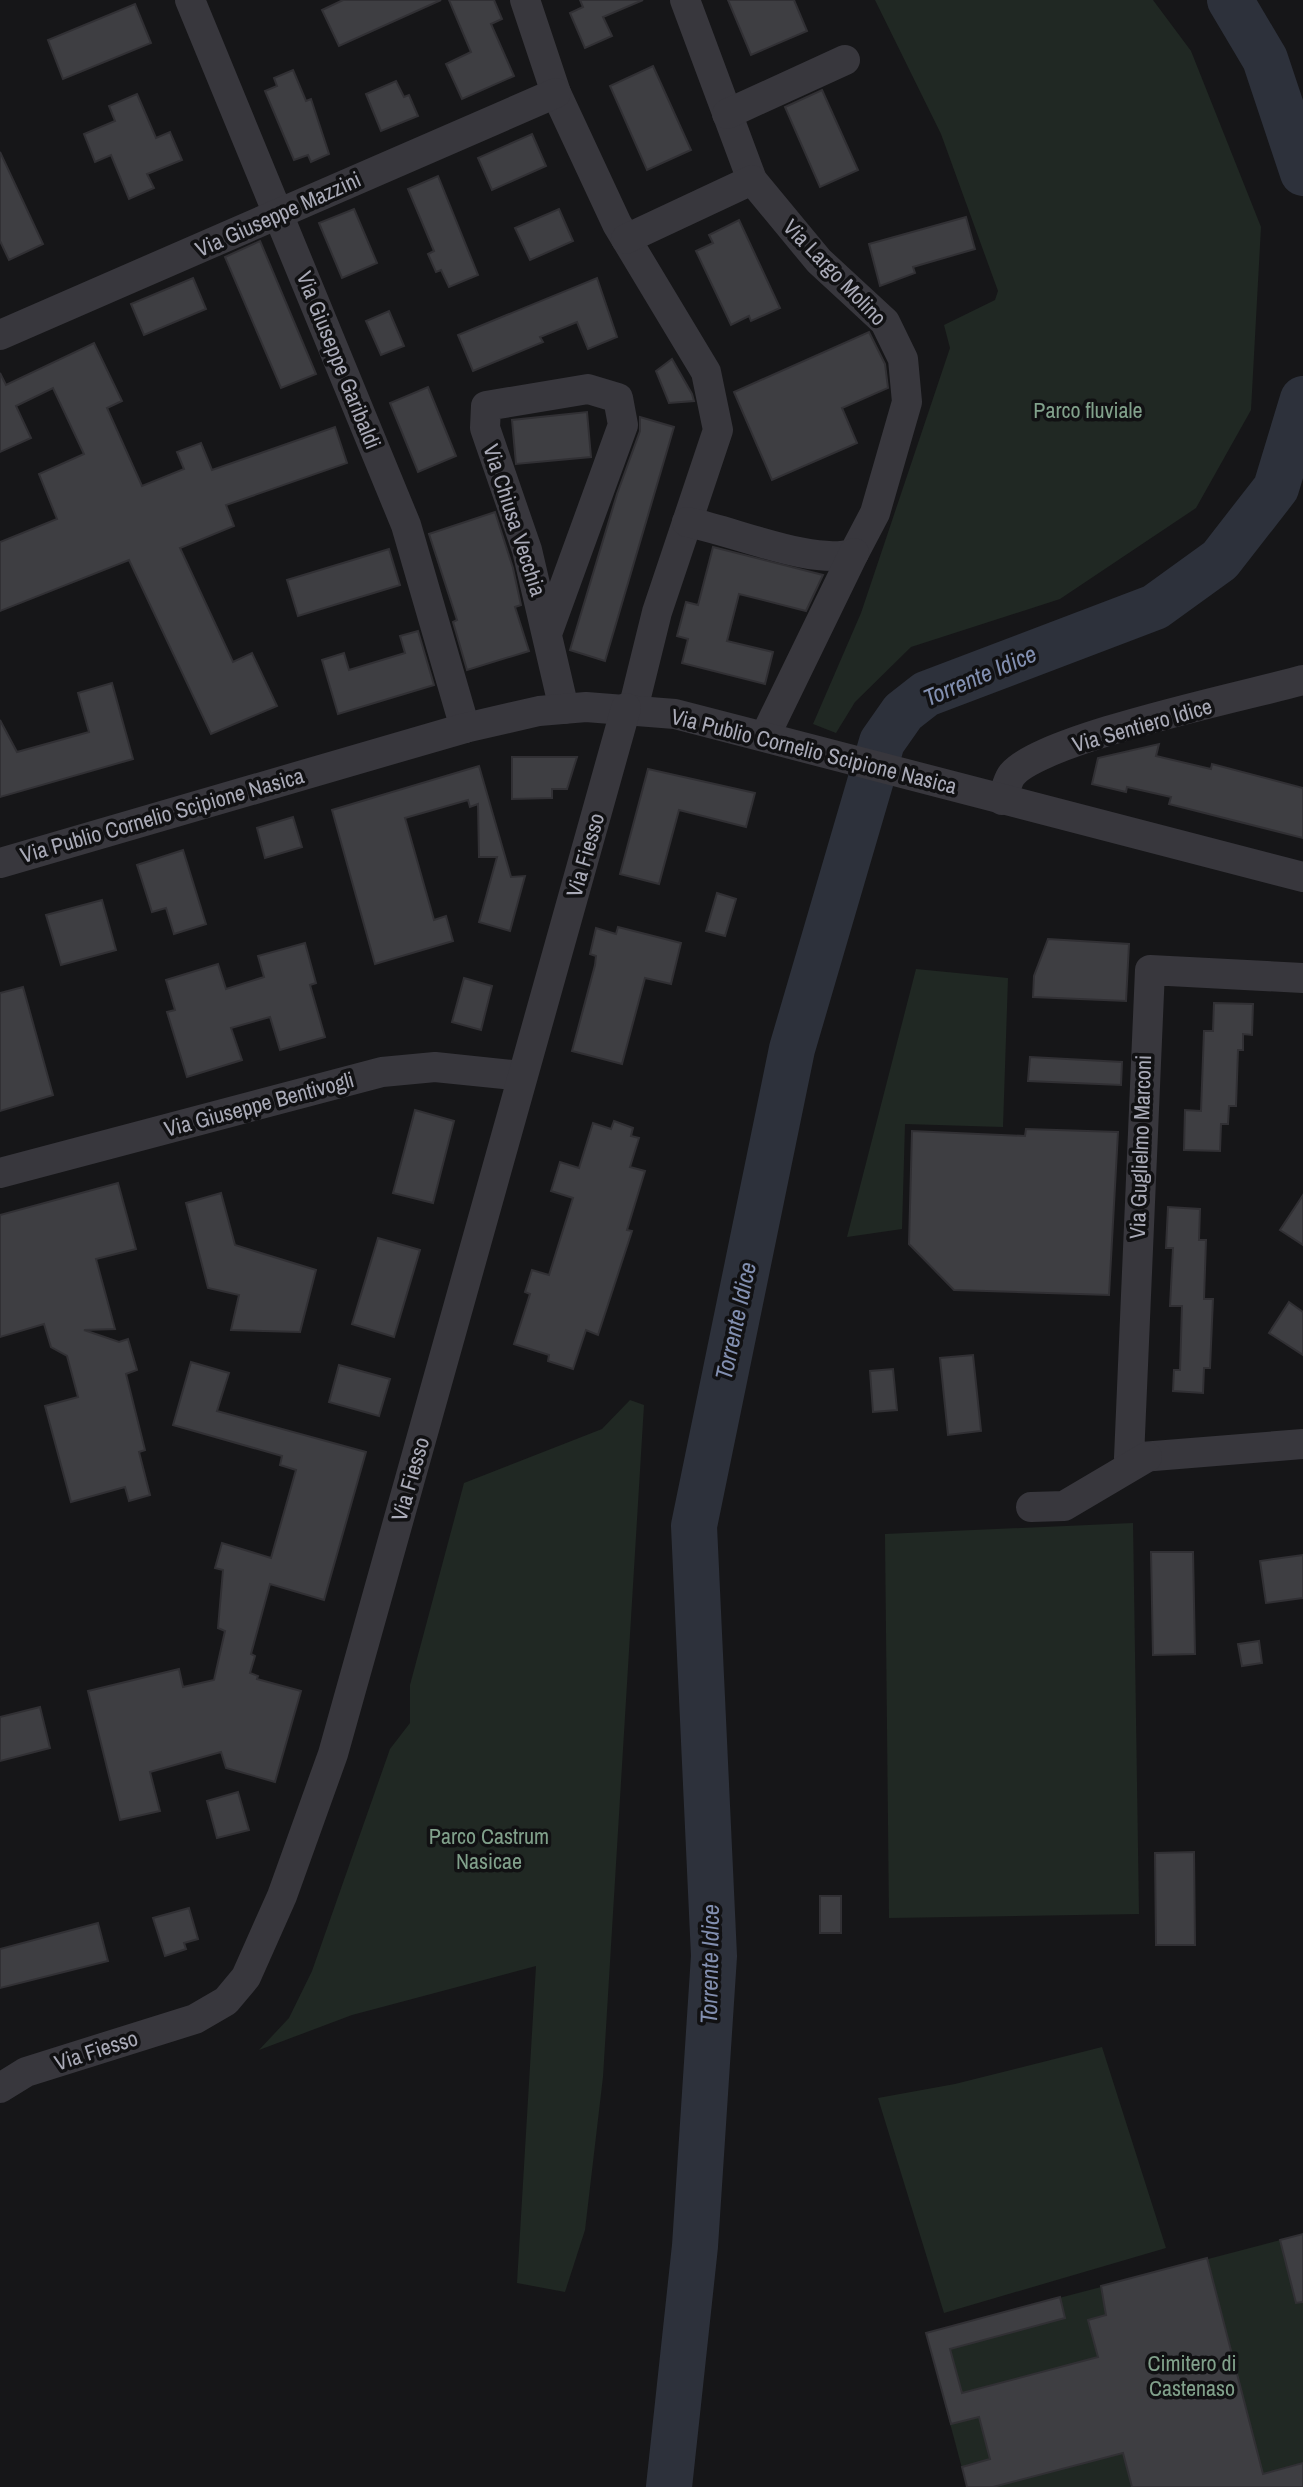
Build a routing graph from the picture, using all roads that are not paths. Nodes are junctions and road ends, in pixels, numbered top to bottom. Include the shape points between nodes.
1 (190, 0) edge
2 (525, 0) edge
3 (685, 0) edge
4 (845, 60) dead end
5 (556, 93) junction
6 (727, 114) junction
7 (752, 180) junction
8 (279, 213) junction
9 (626, 239) junction
10 (0, 335) edge
11 (687, 522) junction
12 (854, 553) junction
13 (548, 631) junction
14 (1303, 680) edge
15 (629, 708) junction
16 (564, 709) junction
17 (465, 728) junction
18 (771, 736) junction
19 (1016, 804) junction
20 (0, 863) edge
21 (1303, 877) edge
22 (1303, 978) edge
23 (522, 1076) junction
24 (0, 1173) edge
25 (1303, 1444) edge
26 (1138, 1458) junction
27 (1031, 1507) dead end
28 (0, 2088) edge

1 - 8 street, Via Giuseppe Garibaldi
2 - 5 street
3 - 6 street, Via Largo Molino
4 - 6 street
5 - 8 street, Via Giuseppe Mazzini
5 - 9 street
6 - 7 street, Via Largo Molino
7 - 9 street
7 - 12 street, Via Largo Molino via 819,261 885,322 903,359 907,402 875,513
8 - 10 street, Via Giuseppe Mazzini
8 - 17 street, Via Giuseppe Garibaldi via 406,525
9 - 11 street via 706,372 718,430
11 - 12 street via 813,555 837,559
11 - 15 street
12 - 18 street, Via Largo Molino
13 - 13 street, Via Chiusa Vecchia via 623,425 618,398 588,389 486,406 485,428
13 - 16 street, Via Chiusa Vecchia
14 - 19 street, Via Sentiero Idice via 1137,722 1041,754 1011,775
15 - 16 street, Via Publio Cornelio Scipione Nasica
15 - 18 street, Via Publio Cornelio Scipione Nasica
15 - 23 street, Via Fiesso
16 - 17 street, Via Publio Cornelio Scipione Nasica
17 - 20 street, Via Publio Cornelio Scipione Nasica
18 - 19 street, Via Publio Cornelio Scipione Nasica
19 - 21 street, Via Publio Cornelio Scipione Nasica
22 - 26 street, Via Guglielmo Marconi via 1150,970
23 - 24 street, Via Giuseppe Bentivogli via 435,1067 382,1072
23 - 28 street, Via Fiesso via 333,1754 282,1896 246,1977 226,2001 195,2019 26,2072
25 - 26 street
26 - 27 street via 1064,1506

